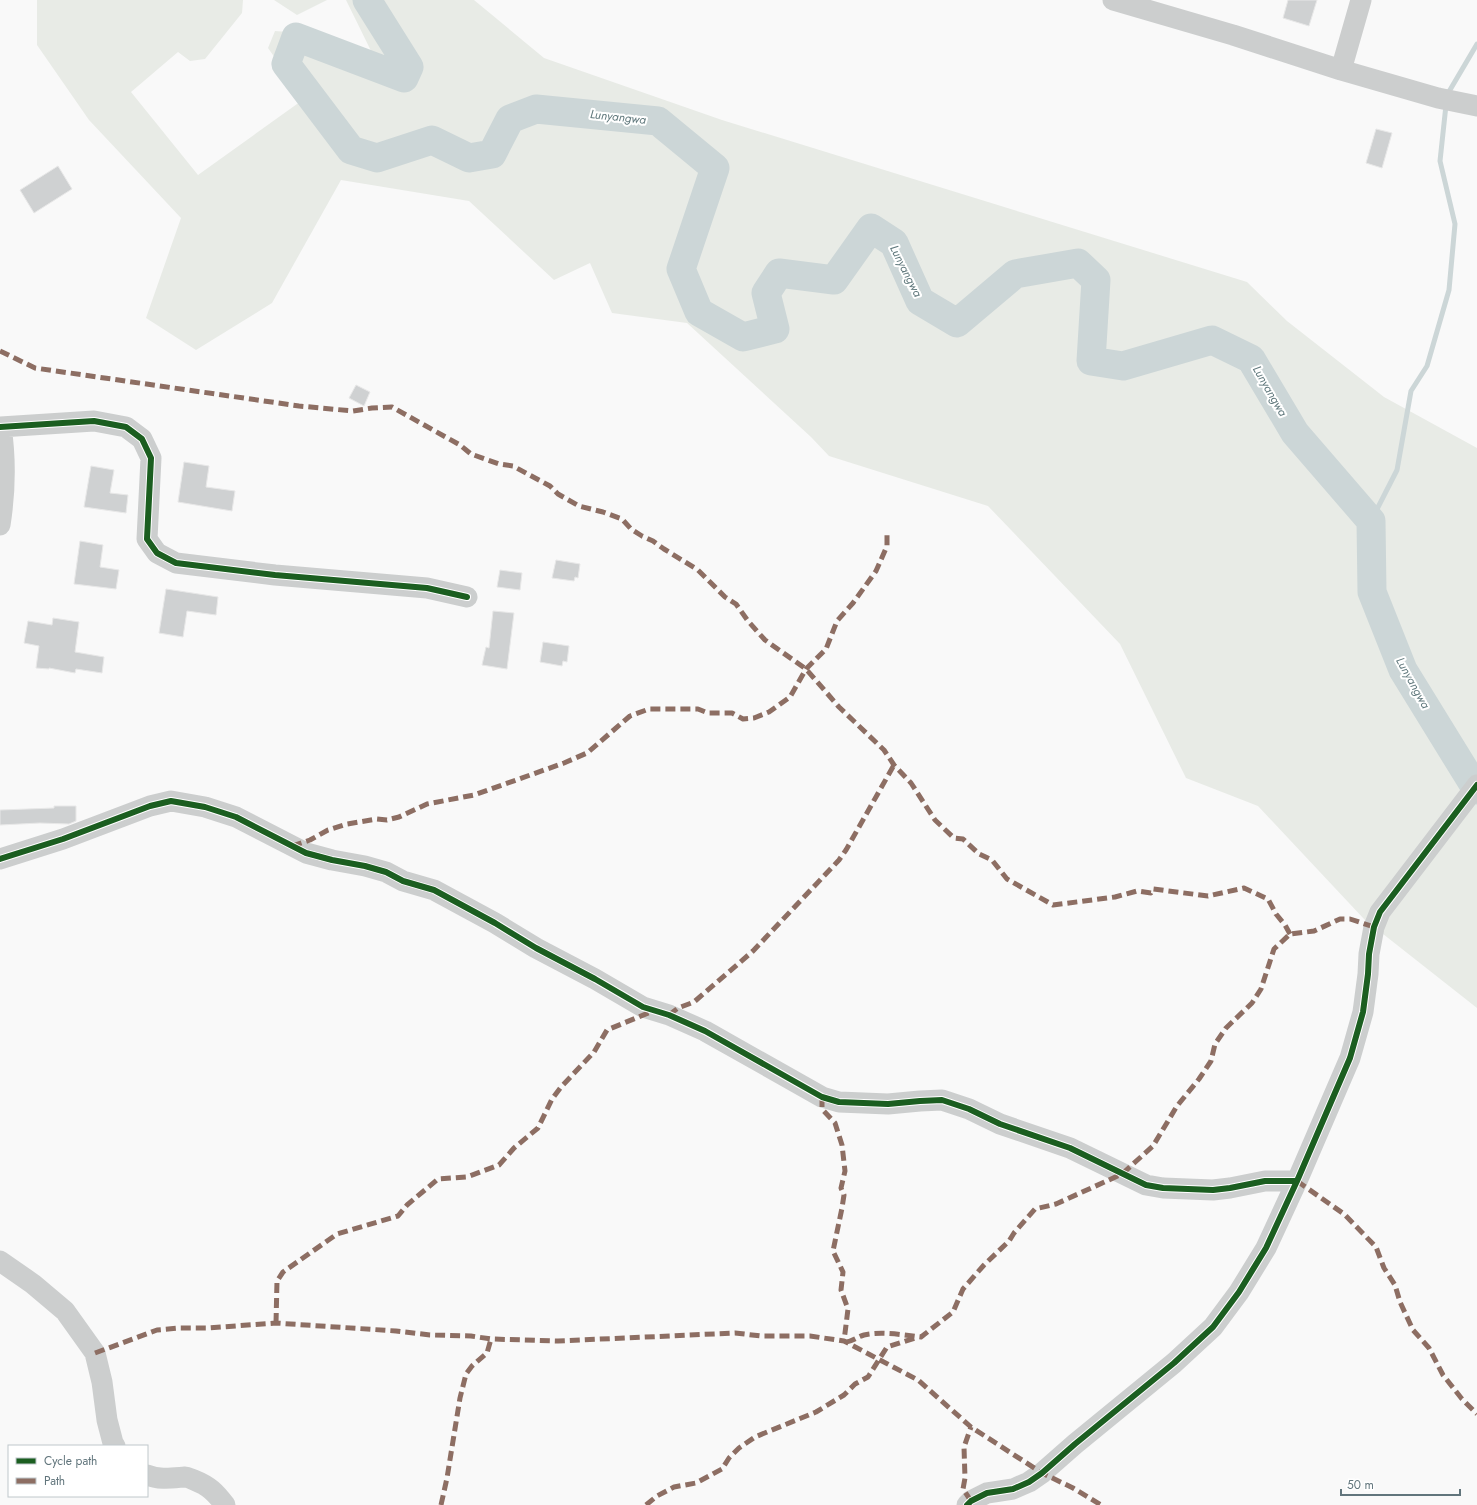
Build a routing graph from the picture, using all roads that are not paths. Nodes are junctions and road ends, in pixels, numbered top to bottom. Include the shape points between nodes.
1 (1113, 0) edge
2 (1361, 0) edge
3 (1341, 70) junction
4 (1477, 106) edge
5 (0, 427) edge
6 (0, 525) edge
7 (467, 597) dead end
8 (1477, 785) edge
9 (0, 859) edge
10 (1297, 1181) junction
11 (0, 1261) edge
12 (114, 1445) edge
13 (148, 1475) edge
14 (225, 1505) edge
15 (967, 1505) edge

1 - 3 street
2 - 3 street
3 - 4 street via 1438,98
5 - 6 street via 5,452
5 - 7 street via 94,421 126,427 142,439 151,458 147,539 157,553 176,563 276,575 427,588
8 - 10 street via 1380,912 1374,927 1362,1012 1350,1058
9 - 10 street via 63,839 150,806 171,801 205,807 236,817 306,853 386,872 403,881 434,890 643,1007 669,1014 705,1031 822,1097 839,1102 888,1104 942,1100 969,1109 1000,1124 1070,1148 1146,1186 1213,1190 1265,1181
10 - 15 street via 1266,1248 1239,1292 1213,1327 1174,1363 1042,1473 1013,1489 986,1493
11 - 12 street via 65,1311 95,1353
13 - 14 street via 174,1479 187,1477 207,1485

